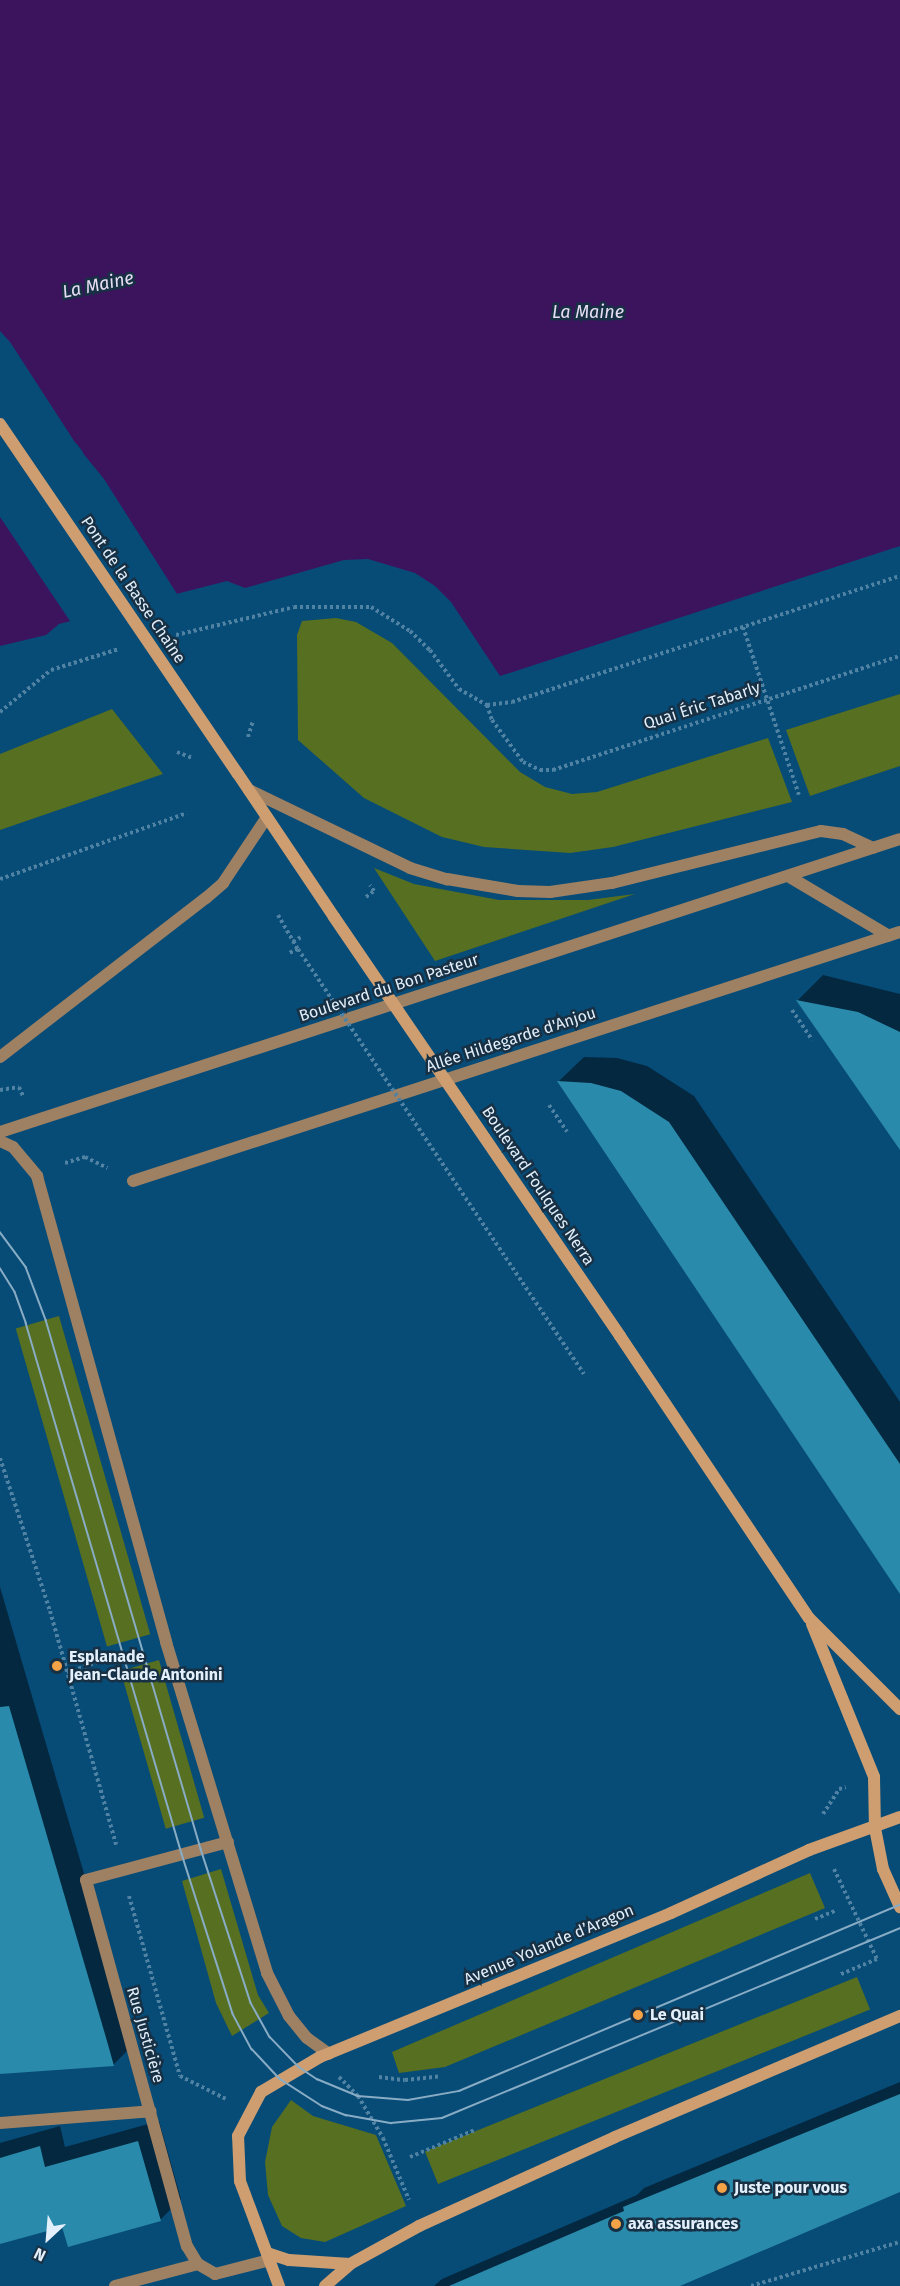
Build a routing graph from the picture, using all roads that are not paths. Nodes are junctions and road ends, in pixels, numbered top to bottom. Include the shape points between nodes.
1 (0, 424) edge
2 (238, 774) joint
3 (249, 790) junction
4 (267, 817) junction
5 (900, 839) edge
6 (873, 848) junction
7 (788, 876) junction
8 (895, 934) edge
9 (0, 1057) edge
10 (0, 1132) edge
11 (0, 1141) edge
12 (133, 1181) road end
13 (809, 1618) junction
14 (900, 1709) edge
15 (900, 1817) edge
16 (875, 1828) junction
17 (228, 1842) junction
18 (900, 1907) edge
19 (900, 2016) edge
20 (325, 2056) junction
21 (151, 2111) junction
22 (0, 2123) edge
23 (269, 2257) junction
24 (198, 2264) junction
25 (350, 2264) junction
26 (115, 2286) edge
27 (279, 2286) edge
28 (325, 2286) edge

1 - 2 main road, Pont de la Basse Chaîne, bridge
2 - 3 main road, Boulevard Foulques Nerra
3 - 4 main road, Boulevard Foulques Nerra
3 - 6 street via 410,868 447,879 518,891 550,892 612,883 821,831 843,834
4 - 9 street via 223,883
4 - 13 main road, Boulevard Foulques Nerra, bridge
5 - 6 street, Boulevard du Bon Pasteur
6 - 7 street, Boulevard du Bon Pasteur
7 - 8 street
7 - 10 street, Boulevard du Bon Pasteur
8 - 12 street, Allée Hildegarde d'Anjou
11 - 17 street via 13,1147 37,1176 165,1642
13 - 14 main road, Boulevard Foulques Nerra
13 - 16 main road, Boulevard Foulques Nerra via 874,1778
15 - 16 main road, Avenue Yolande d’Aragon
16 - 18 main road, Boulevard Foulques Nerra via 883,1869
16 - 20 main road, Avenue Yolande d’Aragon via 809,1850 671,1912
17 - 20 street via 277,1996
17 - 21 street, Rue Justicière via 86,1880
19 - 25 main road via 615,2137 419,2226
20 - 23 main road, Avenue Yolande d’Aragon via 261,2092 248,2110 238,2136 240,2181
21 - 22 street
21 - 24 street, Rue Justicière via 186,2246
23 - 24 street via 215,2274
23 - 25 main road
23 - 27 main road
24 - 26 street
25 - 28 main road

